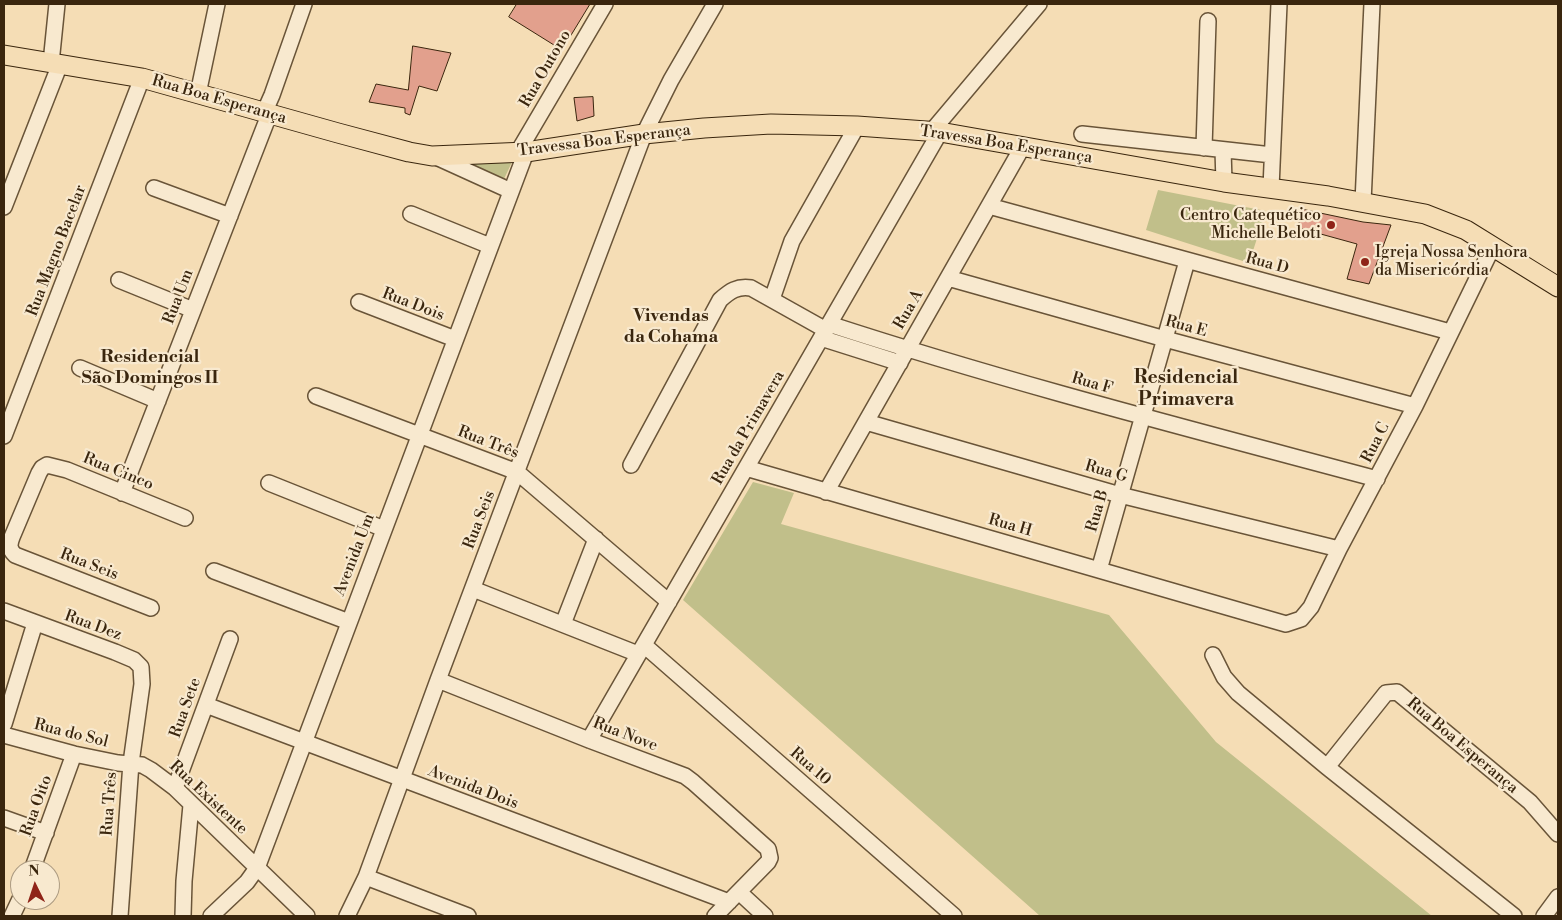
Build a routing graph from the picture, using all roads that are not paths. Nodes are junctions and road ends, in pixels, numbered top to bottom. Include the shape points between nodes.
1 (57, 4) edge
2 (217, 4) edge
3 (304, 4) edge
4 (605, 4) edge
5 (715, 4) edge
6 (1039, 4) edge
7 (1279, 4) edge
8 (1372, 4) edge
9 (1208, 21) dead end
10 (4, 55) edge
11 (55, 64) junction
12 (142, 78) junction
13 (198, 94) junction
14 (266, 114) junction
15 (856, 126) junction
16 (936, 132) junction
17 (644, 134) junction
18 (1082, 134) dead end
19 (1023, 146) junction
20 (1204, 148) junction
21 (1223, 150) junction
22 (522, 152) junction
23 (1272, 155) junction
24 (432, 156) junction
25 (1224, 182) junction
26 (154, 188) dead end
27 (1271, 188) junction
28 (511, 191) junction
29 (1363, 202) junction
30 (989, 206) junction
31 (4, 207) edge
32 (411, 214) dead end
33 (230, 216) junction
34 (490, 246) junction
35 (1493, 246) junction
36 (1187, 261) junction
37 (948, 278) junction
38 (119, 280) dead end
39 (1558, 287) edge
40 (772, 299) junction
41 (358, 302) dead end
42 (193, 310) junction
43 (825, 331) junction
44 (1450, 332) junction
45 (455, 339) junction
46 (1165, 339) junction
47 (907, 350) junction
48 (900, 363) junction
49 (80, 368) dead end
50 (316, 396) dead end
51 (158, 401) junction
52 (1415, 406) junction
53 (1142, 416) junction
54 (866, 422) junction
55 (419, 435) junction
56 (4, 436) edge
57 (631, 465) dead end
58 (746, 468) junction
59 (517, 472) junction
60 (1377, 479) junction
61 (269, 483) dead end
62 (826, 492) junction
63 (122, 493) junction
64 (1120, 495) junction
65 (185, 518) dead end
66 (384, 528) junction
67 (596, 539) junction
68 (1339, 550) junction
69 (15, 555) joint
70 (1099, 570) junction
71 (214, 571) dead end
72 (473, 589) junction
73 (669, 602) junction
74 (151, 608) dead end
75 (4, 611) edge
76 (1265, 618) joint
77 (349, 622) junction
78 (35, 623) junction
79 (563, 624) junction
80 (230, 640) dead end
81 (641, 649) junction
82 (1213, 654) dead end
83 (438, 680) junction
84 (140, 695) joint
85 (206, 705) junction
86 (4, 724) edge
87 (4, 734) edge
88 (589, 740) junction
89 (304, 742) junction
90 (74, 754) junction
91 (131, 763) junction
92 (1327, 767) junction
93 (401, 780) junction
94 (176, 788) junction
95 (191, 804) junction
96 (4, 818) edge
97 (46, 833) junction
98 (1558, 834) edge
99 (36, 860) edge
100 (257, 868) junction
101 (366, 877) junction
102 (734, 897) junction
103 (1558, 897) edge
104 (120, 916) edge
105 (183, 916) edge
106 (211, 916) edge
107 (307, 916) edge
108 (347, 916) edge
109 (468, 916) edge
110 (715, 916) edge
111 (765, 916) edge
112 (954, 916) edge
113 (1514, 916) edge
114 (1544, 916) edge

1 - 11 street
2 - 13 street
3 - 14 street, Rua Um
4 - 22 street, Rua Outono
5 - 17 street, Rua Seis
6 - 16 street, Rua da Primavera
7 - 23 street
8 - 29 street
9 - 20 street
10 - 11 main road, Rua Boa Esperança
11 - 12 main road, Rua Boa Esperança
11 - 31 street
12 - 13 main road, Rua Boa Esperança
12 - 56 street, Rua Magno Bacelar
13 - 14 main road, Rua Boa Esperança
14 - 24 main road, Rua Boa Esperança
14 - 33 street, Rua Um
15 - 16 main road, Travessa Boa Esperança
15 - 17 main road, Travessa Boa Esperança via 771,124
15 - 40 street via 792,241
16 - 19 main road, Travessa Boa Esperança
16 - 43 street, Rua da Primavera
17 - 22 main road, Travessa Boa Esperança
17 - 59 street, Rua Seis
18 - 20 street
19 - 25 main road, Travessa Boa Esperança
19 - 30 street, Rua A
20 - 21 street
21 - 23 street
21 - 25 street
22 - 24 main road, Travessa Boa Esperança
22 - 28 street, Avenida Um
23 - 27 street
24 - 28 street
25 - 27 main road, Travessa Boa Esperança
26 - 33 street
27 - 29 main road, Travessa Boa Esperança
28 - 34 street, Avenida Um
29 - 35 main road, Travessa Boa Esperança via 1425,214 1466,230
30 - 36 street, Rua D
30 - 37 street, Rua A
32 - 34 street
33 - 42 street, Rua Um
34 - 45 street, Avenida Um
35 - 39 main road, Travessa Boa Esperança
35 - 44 street, Rua C
36 - 44 street, Rua D
36 - 46 street, Rua B
37 - 46 street, Rua E
37 - 47 street, Rua A
38 - 42 street
40 - 43 street
40 - 57 street via 745,287 733,289 720,300
41 - 45 street, Rua Dois
42 - 51 street, Rua Um
43 - 47 street, Rua F
43 - 48 street
43 - 58 street, Rua da Primavera
44 - 52 street, Rua C
45 - 55 street, Avenida Um
46 - 52 street, Rua E
46 - 53 street, Rua B
47 - 48 street, Rua A
47 - 53 street, Rua F
48 - 54 street, Rua A
49 - 51 street
50 - 55 street, Rua Três
51 - 63 street, Rua Um
52 - 60 street, Rua C
53 - 60 street, Rua F
53 - 64 street, Rua B
54 - 62 street, Rua A
54 - 64 street, Rua G
55 - 59 street, Rua Três
55 - 66 street, Avenida Um
58 - 62 street, Rua H
58 - 73 street, Rua da Primavera
59 - 67 street, Rua Três
59 - 72 street, Rua Seis
60 - 68 street, Rua C
61 - 66 street
62 - 70 street, Rua H
63 - 65 street, Rua Cinco
63 - 69 street, Rua Cinco via 58,467 42,468 9,546
64 - 68 street, Rua G
64 - 70 street, Rua B
66 - 77 street, Avenida Um
67 - 73 street, Rua Três
67 - 79 street
68 - 76 street, Rua C via 1311,607 1301,619 1286,624
69 - 74 street, Rua Seis
70 - 76 street, Rua H
71 - 77 street
72 - 79 street, Rua 10
72 - 83 street, Rua Seis
73 - 81 street, Rua da Primavera
75 - 78 street, Rua Dez
77 - 89 street, Avenida Um
78 - 84 street, Rua Dez via 134,660 141,667
78 - 86 street
79 - 81 street, Rua 10
80 - 85 street, Rua Sete
81 - 88 street, Rua da Primavera
81 - 112 street, Rua 10
82 - 92 street via 1224,677 1238,693
83 - 88 street, Rua Nove
83 - 93 street, Rua Seis
84 - 91 street, Rua Três
85 - 89 street, Avenida Dois
85 - 94 street, Rua Sete
87 - 90 street, Rua do Sol
88 - 102 street, Rua Nove via 684,776 768,849 768,862
89 - 93 street, Avenida Dois
89 - 100 street, Avenida Um
90 - 91 street, Rua do Sol
90 - 97 street, Rua Oito
91 - 94 street, Rua Existente via 142,765
91 - 104 street, Rua Três
92 - 98 street, Rua Boa Esperança via 1386,693 1397,692 1530,802
92 - 113 street
93 - 101 street, Rua Seis
93 - 102 street, Avenida Dois
94 - 95 street, Rua Existente
95 - 100 street, Rua Existente
95 - 105 street
96 - 97 street
97 - 99 street, Rua Oito
100 - 106 street, Avenida Um
100 - 107 street, Rua Existente
101 - 108 street, Rua Seis
101 - 109 street
102 - 110 street
102 - 111 street, Avenida Dois
103 - 114 street

